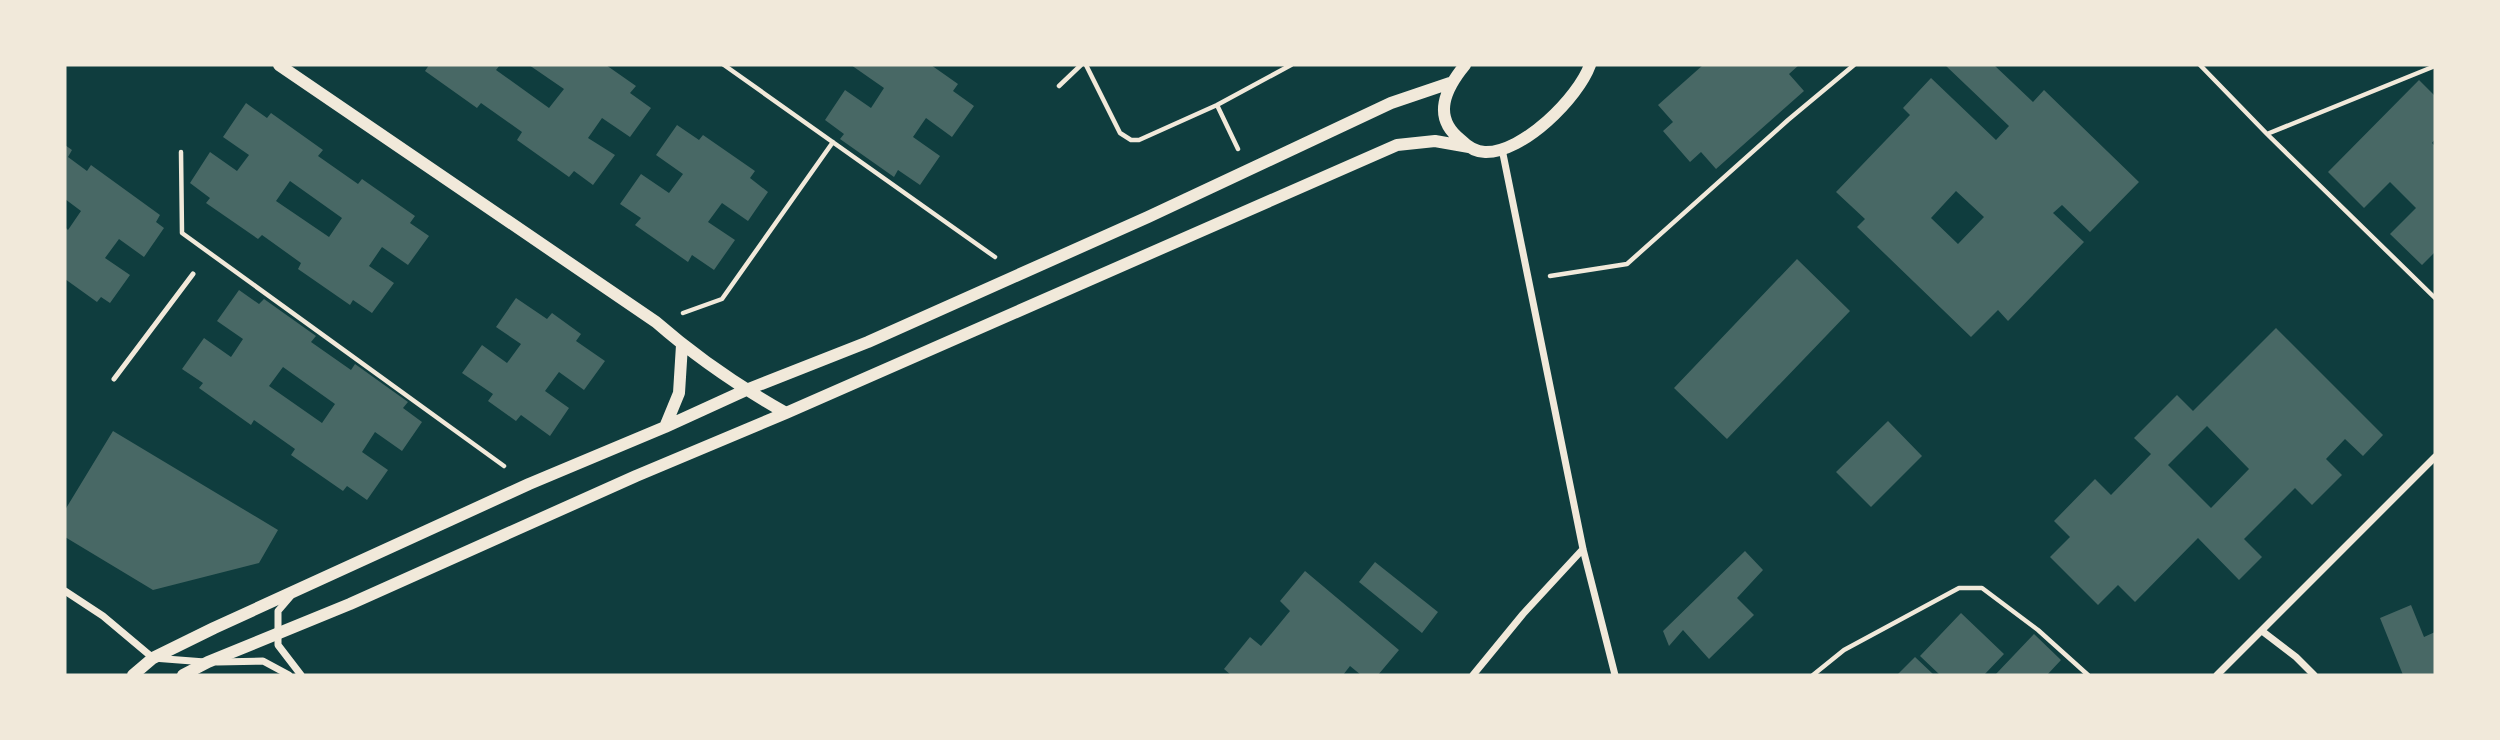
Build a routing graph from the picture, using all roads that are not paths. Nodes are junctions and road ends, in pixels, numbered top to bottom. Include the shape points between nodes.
1 (279, 65) edge
2 (1465, 65) edge
3 (1598, 65) edge
4 (1588, 71) edge
5 (1450, 83) junction
6 (1469, 147) junction
7 (1502, 149) junction
8 (193, 274) dead end
9 (682, 345) junction
10 (114, 379) dead end
11 (746, 390) junction
12 (786, 414) junction
13 (665, 427) junction
14 (2435, 457) edge
15 (1583, 549) junction
16 (65, 591) edge
17 (294, 591) junction
18 (2262, 631) junction
19 (278, 634) junction
20 (153, 658) junction
21 (208, 662) junction
22 (133, 675) edge
23 (183, 675) edge
24 (289, 675) edge
25 (300, 675) edge
26 (1473, 675) edge
27 (1615, 675) edge
28 (2217, 675) edge
29 (2314, 675) edge

1 - 9 street via 656,322
2 - 5 street
3 - 4 street
4 - 7 street via 1565,104
5 - 6 street via 1444,99 1445,118 1453,134
5 - 11 street via 1391,103 869,342
6 - 7 street via 1484,152
6 - 12 street via 1435,141 1397,145
7 - 15 street
8 - 10 lane
9 - 11 street
9 - 13 street via 679,393
11 - 12 street
11 - 13 street
12 - 19 street
13 - 17 street
14 - 18 street
15 - 26 street
15 - 27 street
16 - 20 street
17 - 19 street via 278,611
17 - 20 street
18 - 28 street
18 - 29 street
19 - 21 street
19 - 25 street via 278,645
20 - 21 street
20 - 22 street
21 - 23 street
21 - 24 street via 263,661

